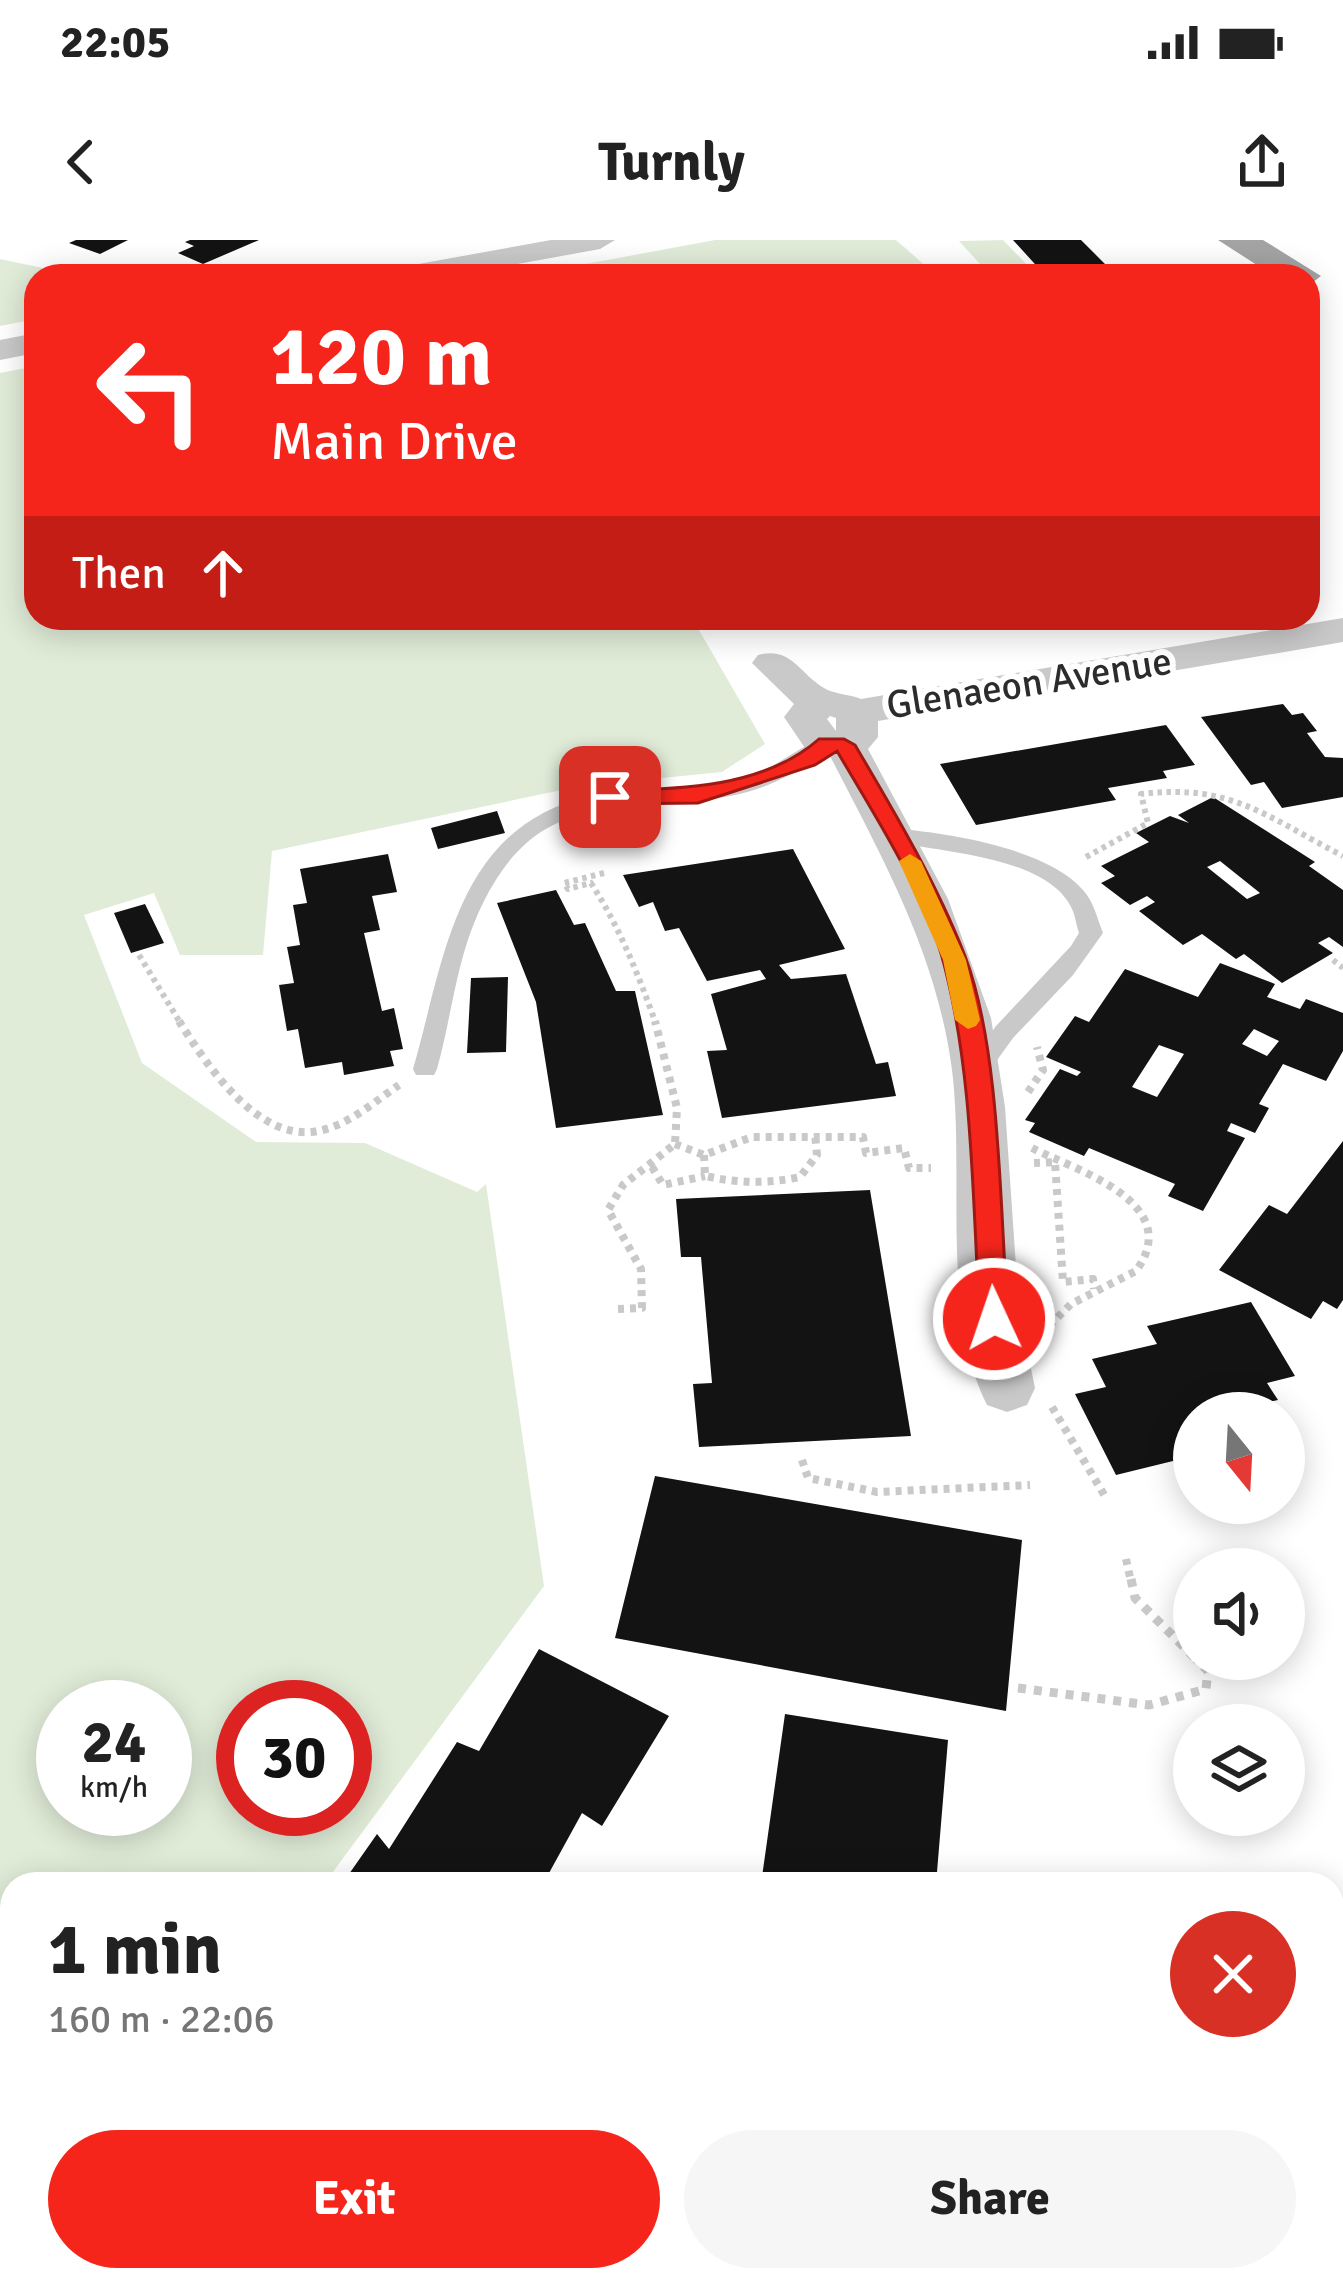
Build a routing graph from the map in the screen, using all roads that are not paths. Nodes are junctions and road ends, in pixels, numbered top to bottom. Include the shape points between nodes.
1 (600, 240) edge
2 (1236, 240) edge
3 (468, 264) edge
4 (1279, 264) edge
5 (1343, 630) edge
6 (772, 663) dead end
7 (837, 726) junction
8 (898, 836) junction
9 (425, 1069) road end
10 (976, 1070) junction
11 (1023, 1388) road end

1 - 3 street
2 - 4 main road
5 - 7 street, Glenaeon Avenue
6 - 7 street
7 - 8 street
7 - 9 lane via 808,760 750,782 698,796 610,797 566,806 528,826 471,904 444,969
8 - 10 street via 955,960
8 - 10 lane via 1036,870 1077,896 1091,934 1070,970 999,1033
10 - 11 street via 994,1319

